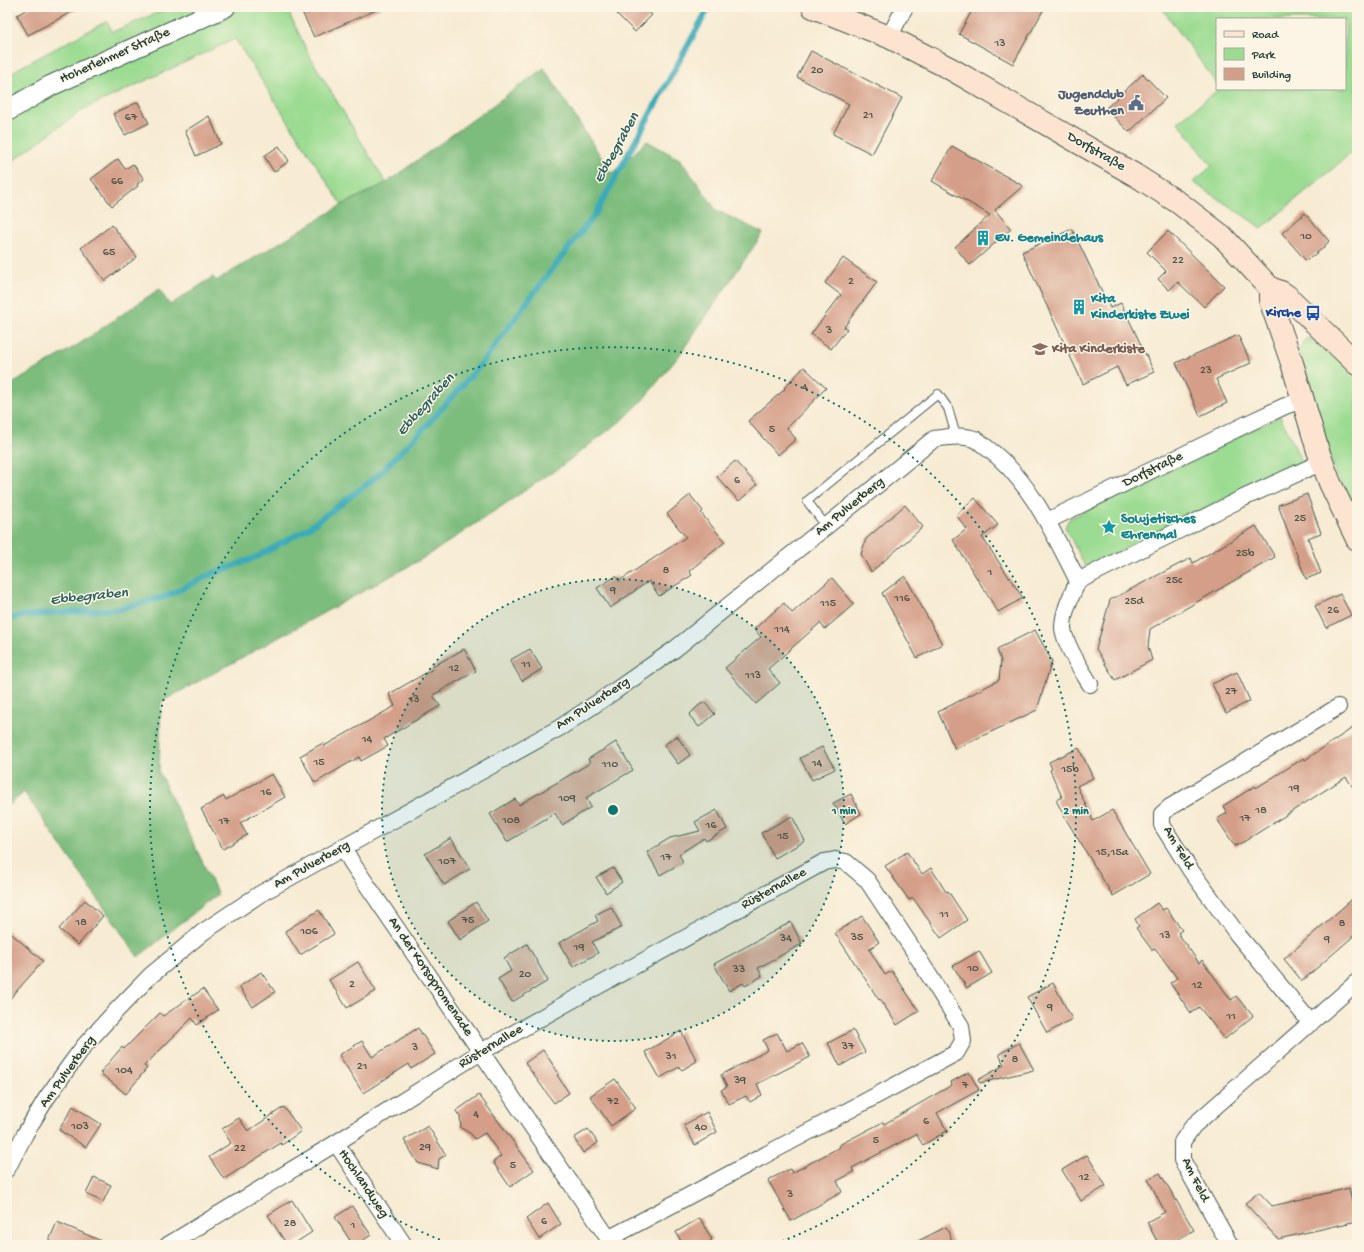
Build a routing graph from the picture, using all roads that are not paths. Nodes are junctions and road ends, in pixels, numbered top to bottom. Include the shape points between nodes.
1 (225, 7) edge
2 (813, 7) edge
3 (904, 7) edge
4 (888, 36) junction
5 (7, 111) edge
6 (1270, 288) junction
7 (1357, 364) edge
8 (1303, 400) junction
9 (956, 436) junction
10 (1322, 462) junction
11 (1047, 522) junction
12 (826, 526) junction
13 (1357, 540) edge
14 (1078, 581) junction
15 (1090, 684) dead end
16 (1338, 707) dead end
17 (343, 847) junction
18 (1357, 982) edge
19 (1311, 1023) junction
20 (480, 1052) junction
21 (336, 1143) junction
22 (7, 1169) edge
23 (612, 1242) edge
24 (168, 1245) edge
25 (404, 1245) edge
26 (1230, 1245) edge

1 - 5 street, Hoherlehmer Straße via 50,86
2 - 4 main road, Dorfstraße
3 - 4 street
4 - 6 main road, Dorfstraße via 1035,116 1179,203 1222,236
6 - 7 main road, Dorfstraße via 1288,296
6 - 8 main road via 1270,300
8 - 10 main road
8 - 11 street, Dorfstraße via 1253,421
9 - 11 street, Am Pulverberg via 976,440 998,456 1012,470
9 - 12 street, Am Pulverberg via 934,439
9 - 12 lane via 948,408 938,394 806,501
10 - 13 main road
10 - 14 street via 1232,503
11 - 14 street, Am Pulverberg
12 - 17 street, Am Pulverberg via 675,649 612,693 550,733
14 - 15 street via 1067,606 1063,628 1066,640
16 - 19 street, Am Feld via 1162,814 1162,825 1191,871 1238,935
17 - 20 street, An der Korsopromenade
17 - 22 street, Am Pulverberg via 239,907 203,932 150,976 113,1014 70,1065 46,1099
18 - 19 street, Am Feld
19 - 26 street, Am Feld via 1193,1126 1182,1142 1182,1160
20 - 21 street, Rüsternallee
20 - 23 street, An der Korsopromenade
20 - 23 street, Rüsternallee via 824,862 846,862 867,880 961,1026 963,1041 956,1053
21 - 24 street, Rüsternallee
21 - 25 street, Hochlandweg

